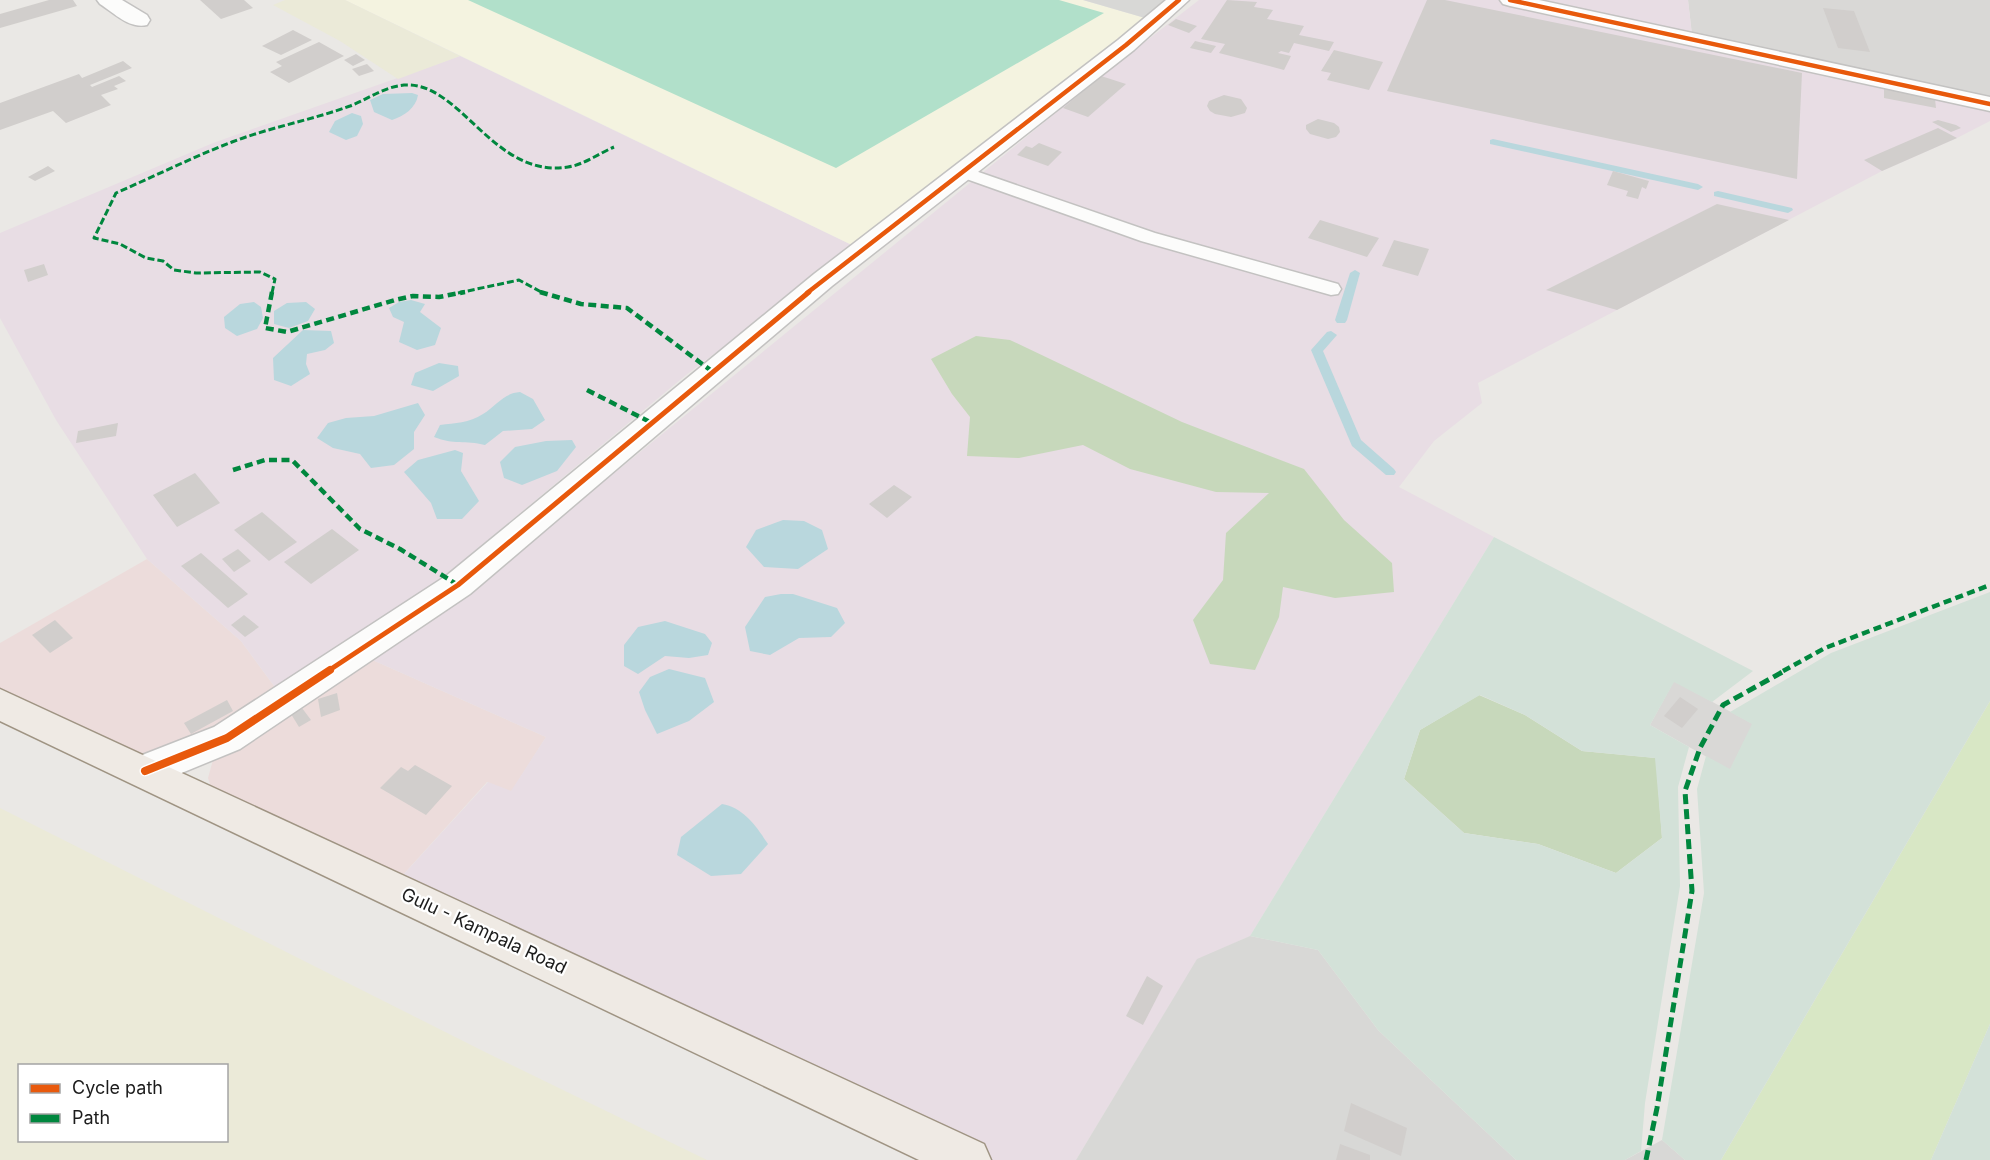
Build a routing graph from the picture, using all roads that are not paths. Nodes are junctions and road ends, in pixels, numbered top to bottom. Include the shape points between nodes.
1 (107, 0) edge
2 (1179, 0) edge
3 (1510, 0) edge
4 (139, 20) dead end
5 (1990, 104) edge
6 (964, 172) junction
7 (1331, 289) dead end
8 (0, 704) edge
9 (145, 771) junction
10 (968, 1160) edge

1 - 4 street
2 - 6 street
3 - 5 street
6 - 7 lane via 1148,237
6 - 9 street via 823,280 458,585 227,738
8 - 9 main road, Gulu - Kampala Road
9 - 10 main road, Gulu - Kampala Road

